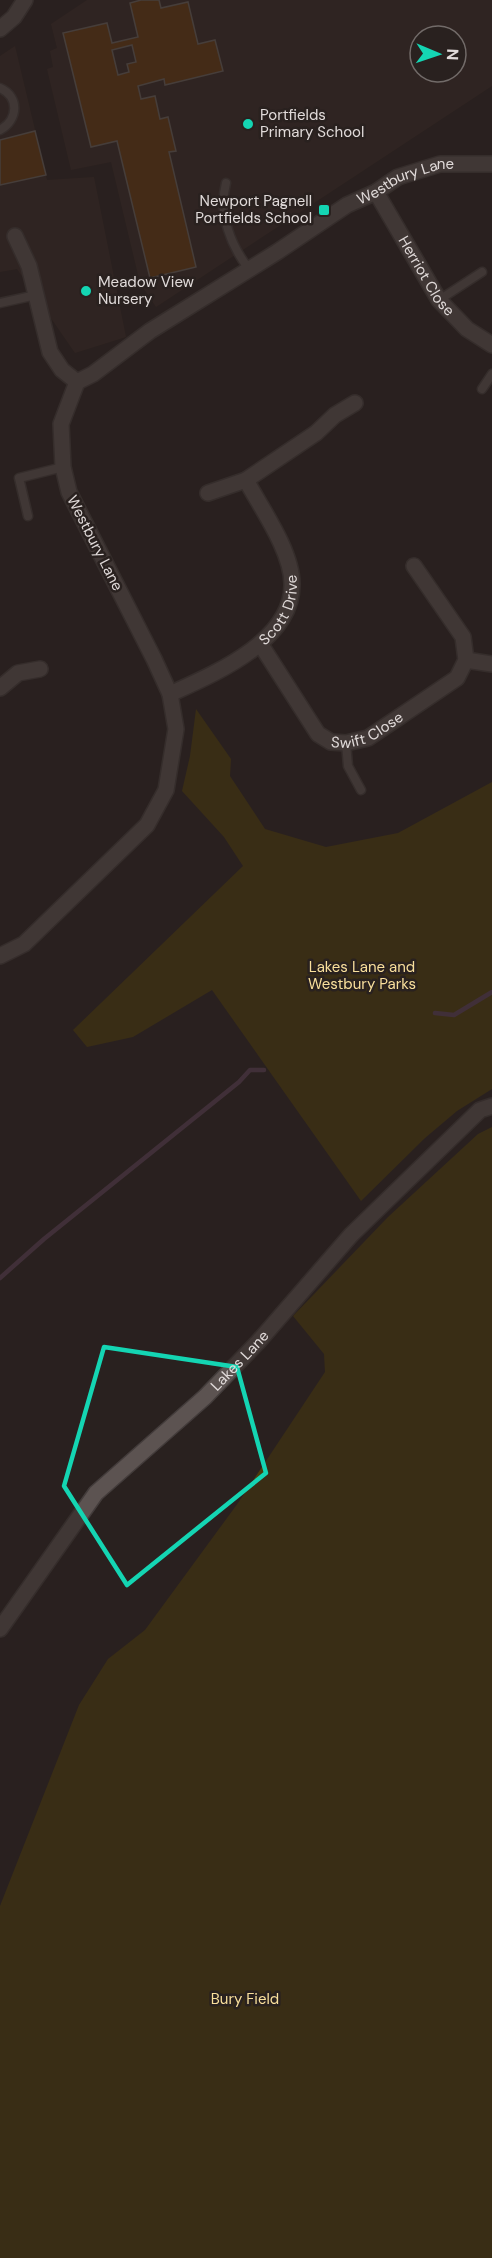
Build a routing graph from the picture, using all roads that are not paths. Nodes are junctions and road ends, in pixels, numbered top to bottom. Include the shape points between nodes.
1 (26, 0) edge
2 (0, 30) edge
3 (1, 86) edge
4 (0, 130) edge
5 (492, 164) edge
6 (226, 183) dead end
7 (376, 192) junction
8 (15, 236) dead end
9 (249, 269) junction
10 (482, 272) dead end
11 (36, 295) junction
12 (439, 300) junction
13 (0, 303) edge
14 (492, 345) edge
15 (492, 374) edge
16 (77, 382) junction
17 (482, 389) dead end
18 (355, 403) dead end
19 (63, 466) junction
20 (246, 480) junction
21 (208, 493) dead end
22 (28, 516) dead end
23 (414, 566) dead end
24 (261, 645) junction
25 (466, 660) junction
26 (492, 664) edge
27 (40, 669) dead end
28 (0, 688) edge
29 (170, 694) junction
30 (346, 743) junction
31 (361, 790) dead end
32 (0, 956) edge
33 (492, 1106) edge
34 (0, 1629) edge

1 - 2 street
3 - 4 lane via 13,99 15,114
5 - 7 street, Westbury Lane via 440,164 398,177
6 - 9 lane via 223,194 231,242
7 - 9 street, Westbury Lane via 347,205
7 - 12 street, Herriot Close
8 - 11 street via 29,266
9 - 16 street, Westbury Lane
10 - 12 lane
11 - 13 lane
11 - 16 street via 50,352 62,370
12 - 14 street, Herriot Close via 466,329
15 - 17 lane
16 - 19 street, Westbury Lane via 62,424
18 - 20 street
19 - 22 lane via 19,478
19 - 29 street, Westbury Lane via 69,492
20 - 21 street
20 - 24 street, Scott Drive via 281,546 292,583 284,613
23 - 25 street via 463,638
24 - 29 street, Scott Drive
24 - 30 street, Swift Close via 318,734 331,742
25 - 26 street
25 - 30 street, Swift Close via 457,678 368,738
27 - 28 street via 18,673
29 - 32 street, Westbury Lane via 176,729 166,790 147,825 24,944
30 - 31 lane via 348,766
33 - 34 street, Lakes Lane via 480,1110 351,1234 205,1397 96,1493

